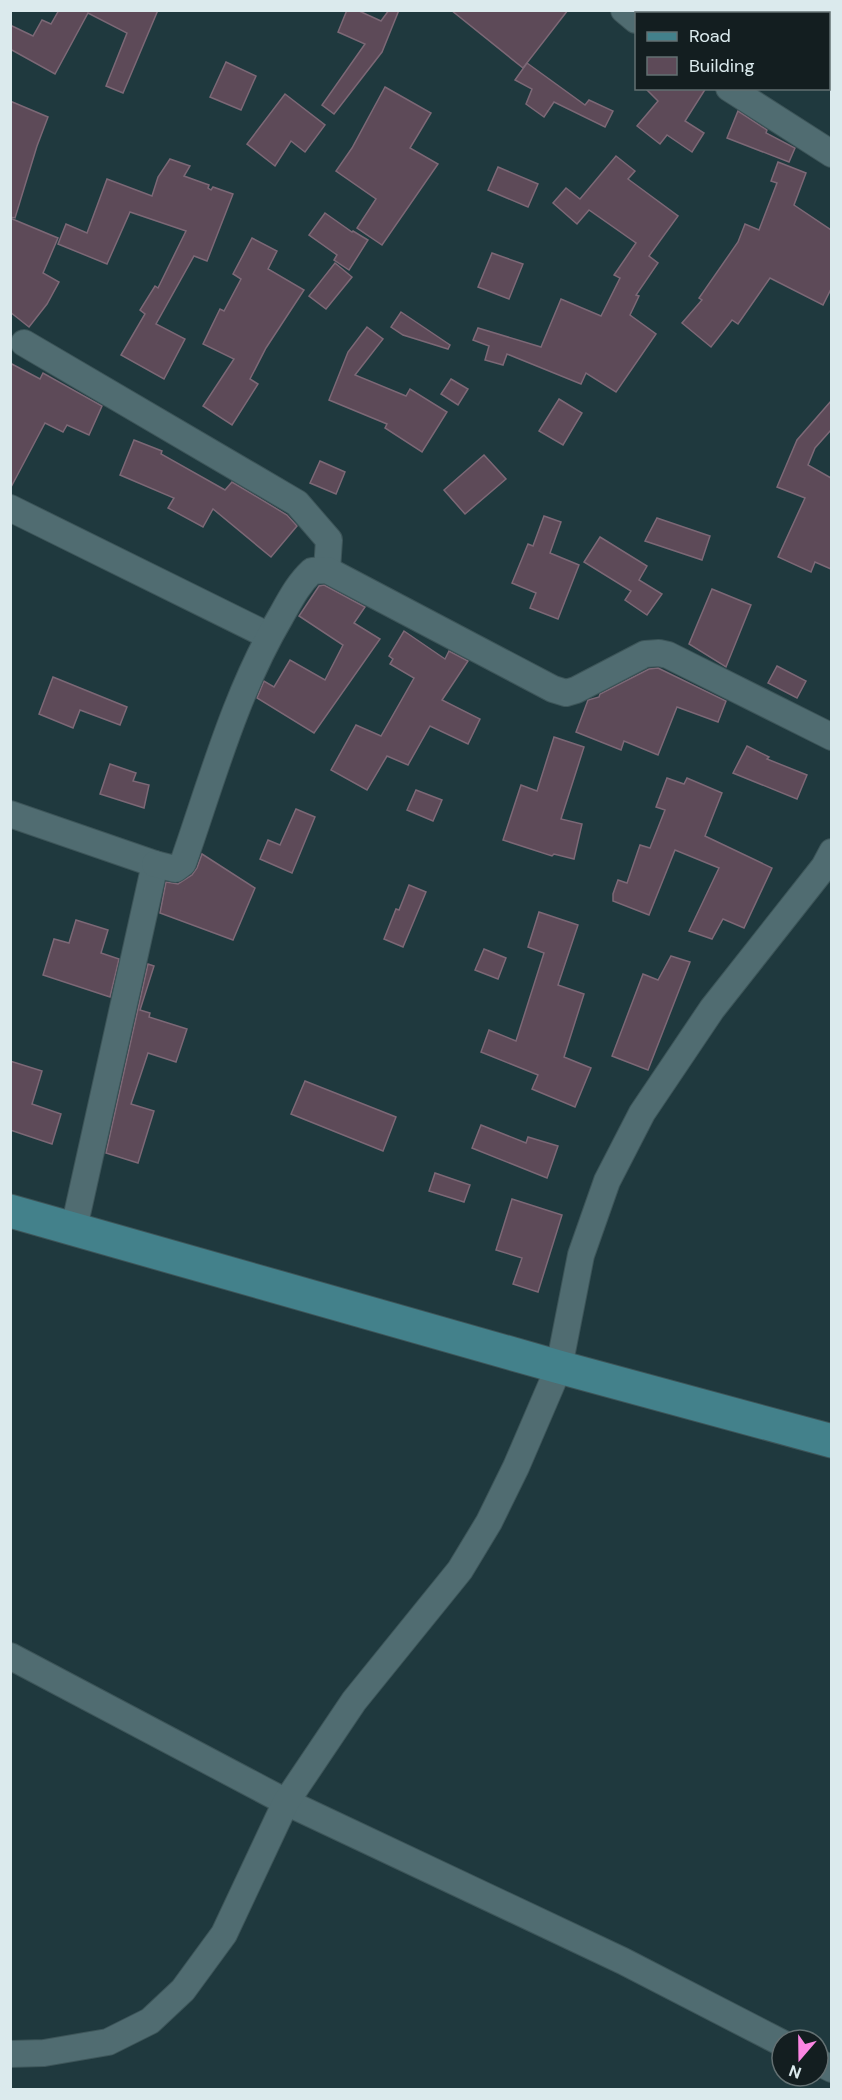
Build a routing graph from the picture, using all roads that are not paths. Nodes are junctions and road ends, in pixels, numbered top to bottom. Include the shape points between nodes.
1 (732, 90) edge
2 (831, 154) edge
3 (24, 343) dead end
4 (10, 508) edge
5 (327, 570) junction
6 (269, 636) junction
7 (831, 737) edge
8 (10, 814) edge
9 (829, 862) edge
10 (155, 864) junction
11 (10, 1211) edge
12 (74, 1228) junction
13 (559, 1367) junction
14 (831, 1441) edge
15 (10, 1656) edge
16 (286, 1802) junction
17 (770, 2037) edge
18 (10, 2054) edge

1 - 2 street
3 - 5 street via 297,503 329,540
4 - 6 street
5 - 6 street via 312,571 300,582
5 - 7 street via 553,689 566,693 576,690 645,654 659,653
6 - 10 street via 239,703 183,863 175,869
8 - 10 street
9 - 13 street via 712,1009 642,1113 607,1181 581,1255
10 - 12 street
11 - 12 main road
12 - 13 main road
13 - 14 main road
13 - 16 street via 516,1467 460,1570 354,1701
15 - 16 street
16 - 17 street via 623,1961
16 - 18 street via 224,1934 183,1990 150,2021 108,2042 45,2053

